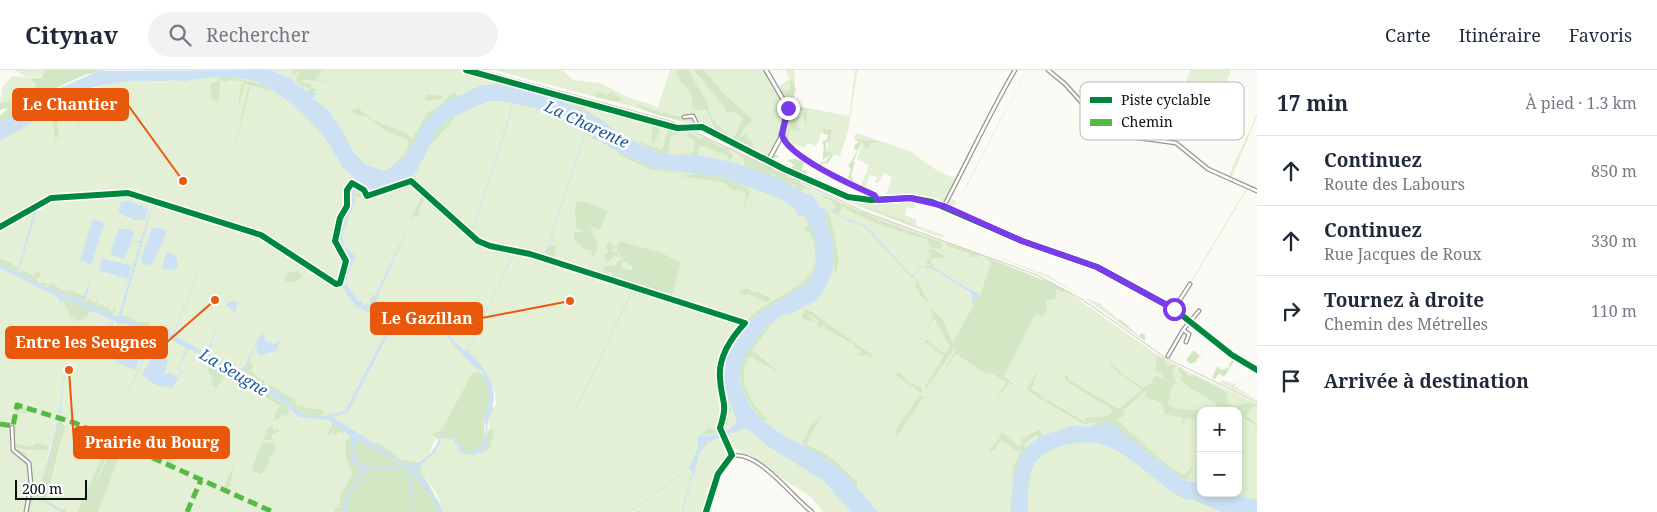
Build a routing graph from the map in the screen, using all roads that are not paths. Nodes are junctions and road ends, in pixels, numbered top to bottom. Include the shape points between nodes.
1 (466, 70) edge
2 (766, 70) edge
3 (1015, 70) edge
4 (1048, 70) edge
5 (1080, 101) edge
6 (684, 117) dead end
7 (698, 126) junction
8 (782, 135) junction
9 (1150, 140) edge
10 (768, 160) junction
11 (1257, 191) edge
12 (878, 200) junction
13 (944, 206) junction
14 (1190, 284) dead end
15 (1174, 309) junction
16 (1199, 311) dead end
17 (1190, 321) junction
18 (1183, 330) junction
19 (1186, 342) dead end
20 (1168, 356) dead end
21 (1257, 370) edge
22 (12, 427) dead end
23 (26, 512) edge
24 (706, 512) edge
25 (812, 512) edge

1 - 7 street via 677,128
2 - 8 street via 787,103
3 - 13 street via 992,107 974,150
4 - 5 street
6 - 7 street via 693,116
7 - 10 street
8 - 10 street
8 - 12 street via 786,144 812,164
9 - 11 street via 1176,144 1208,169
10 - 12 street via 841,195
12 - 13 street via 920,199
13 - 15 street via 1022,241 1097,267
14 - 15 street
15 - 17 street
16 - 17 street
17 - 18 street
17 - 21 street via 1236,358
18 - 19 street via 1189,334
18 - 20 street
22 - 23 street via 13,450 29,463 31,473
24 - 25 street via 718,474 734,455 746,456 759,464

